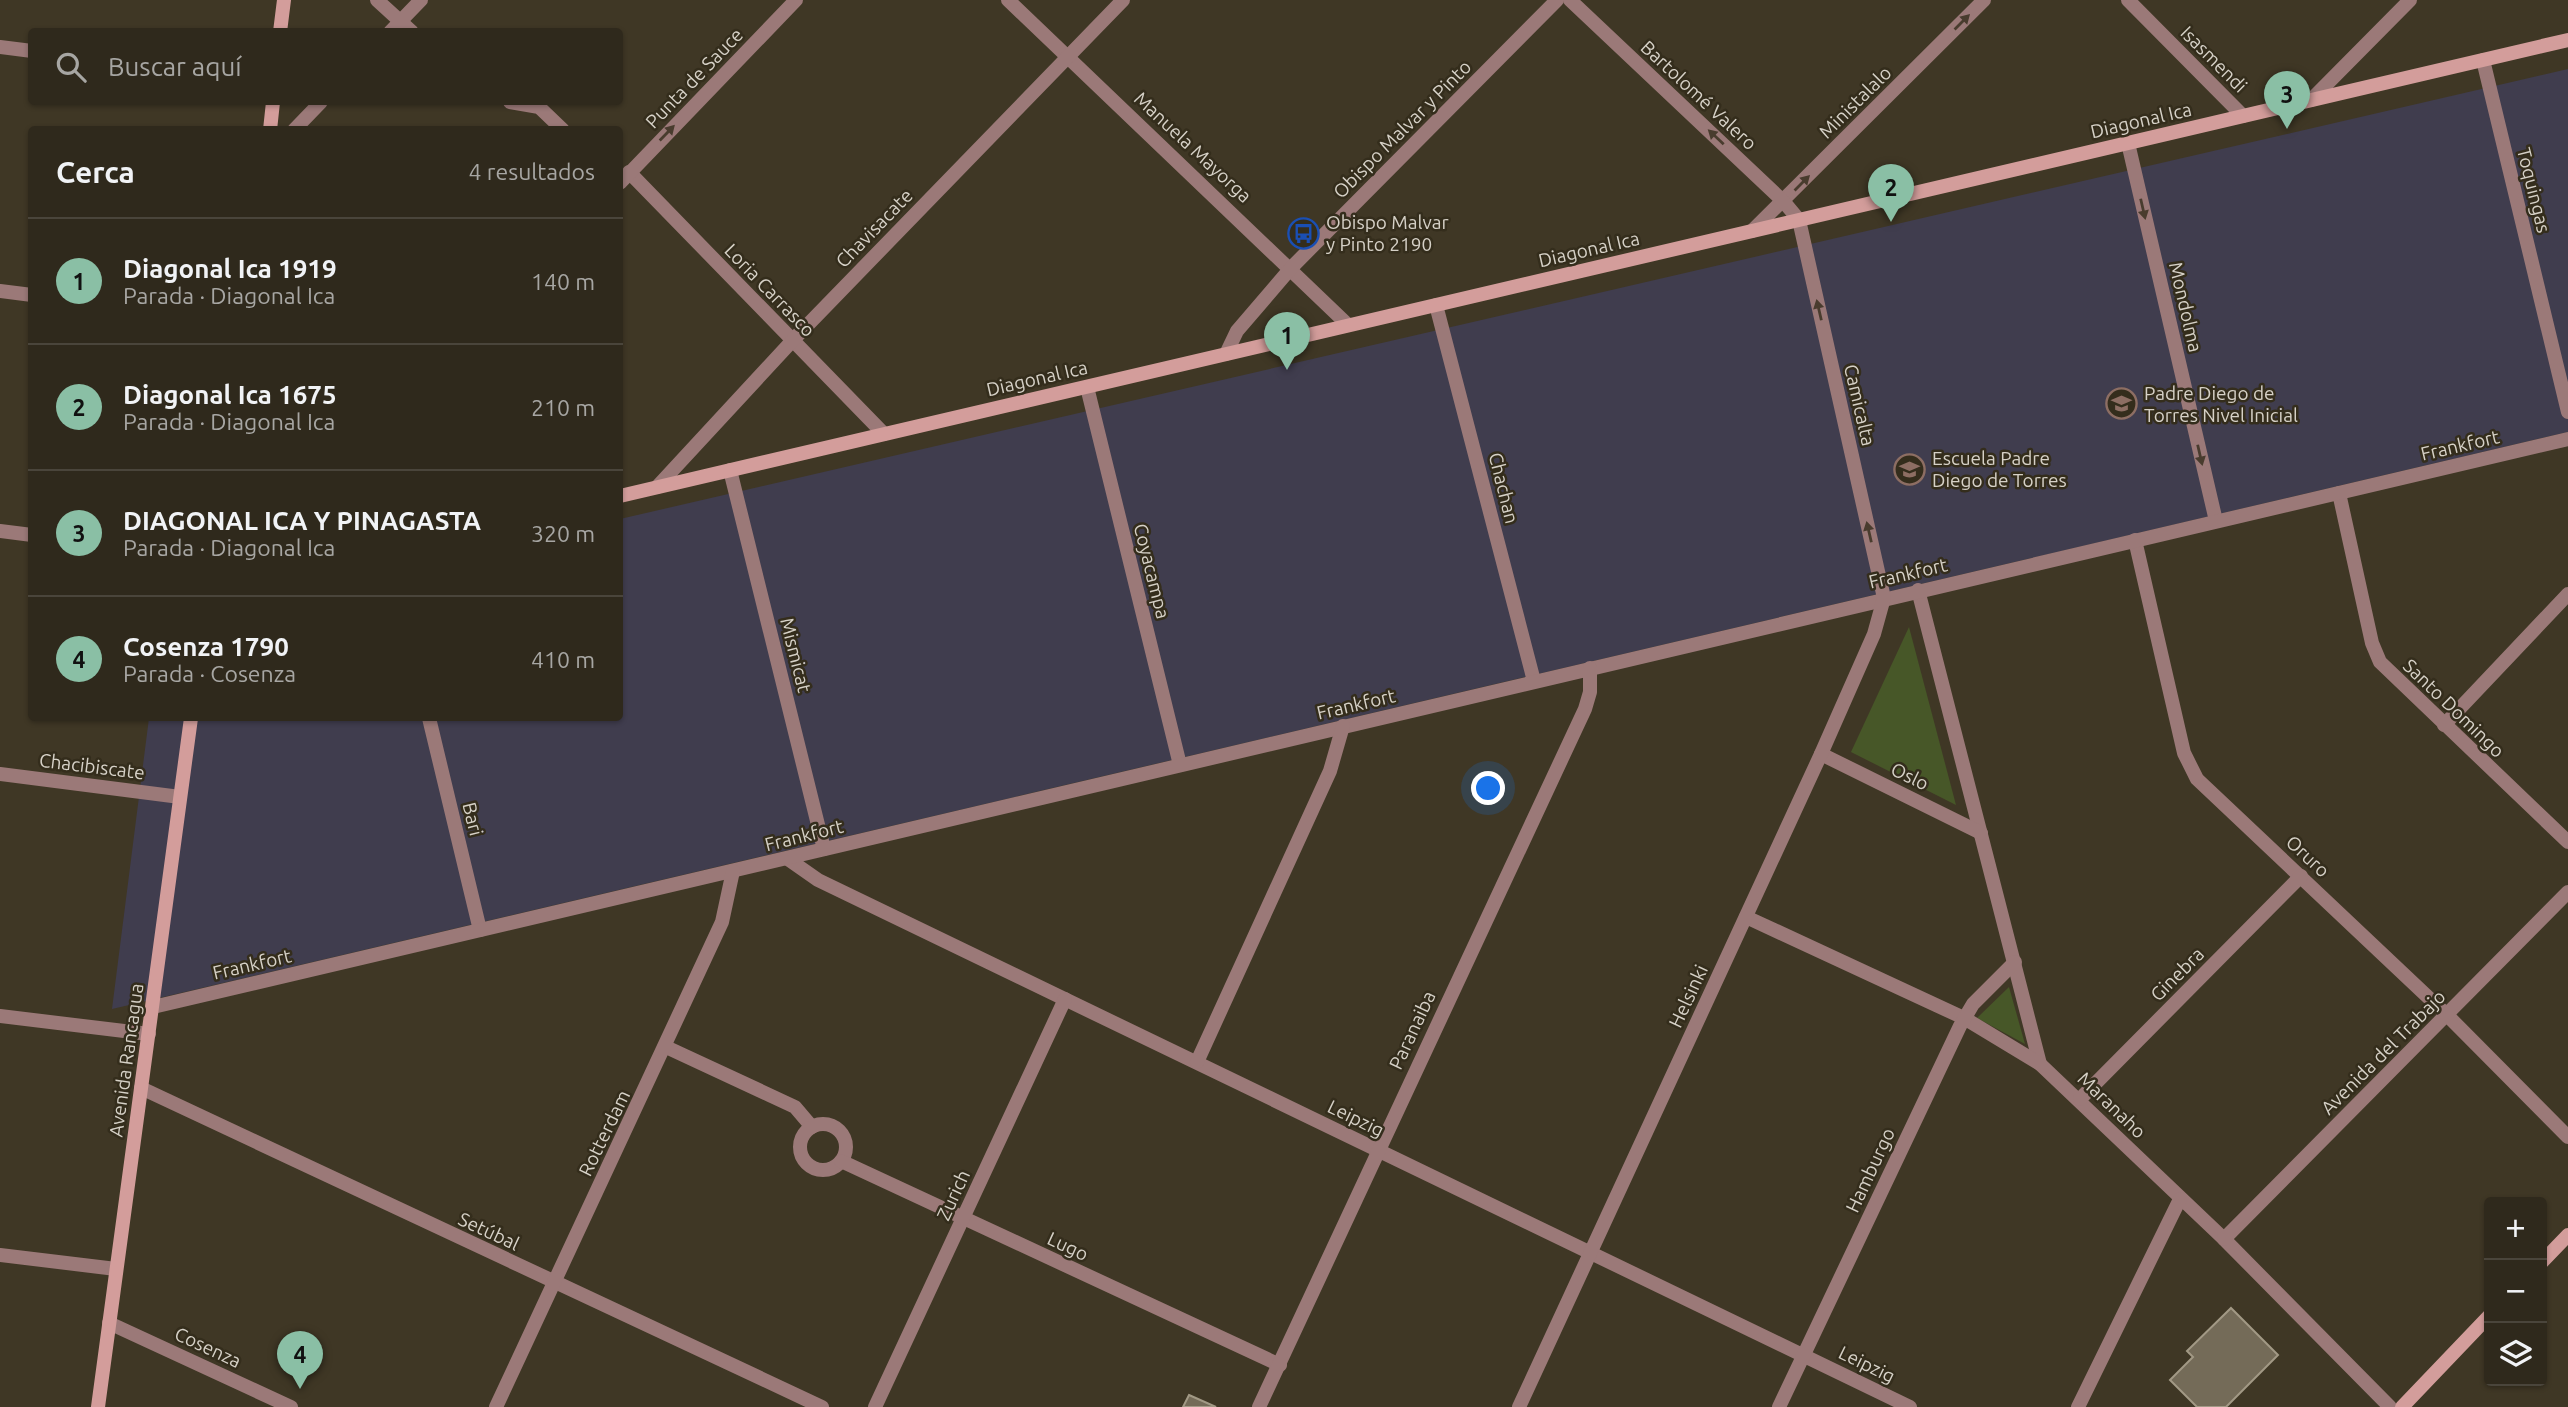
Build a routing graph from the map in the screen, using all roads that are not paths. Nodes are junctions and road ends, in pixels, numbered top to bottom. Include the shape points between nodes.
1 (284, 0) edge
2 (377, 0) edge
3 (421, 0) edge
4 (796, 0) edge
5 (1008, 0) edge
6 (1123, 0) edge
7 (1558, 0) edge
8 (1570, 0) edge
9 (1984, 0) edge
10 (2128, 0) edge
11 (2410, 0) edge
12 (400, 20) junction
13 (281, 28) edge
14 (393, 28) edge
15 (408, 28) edge
16 (2568, 40) edge
17 (0, 47) edge
18 (28, 50) edge
19 (1068, 55) junction
20 (2483, 60) junction
21 (2311, 100) junction
22 (273, 105) edge
23 (318, 105) edge
24 (527, 105) edge
25 (2243, 116) junction
26 (270, 126) edge
27 (298, 126) edge
28 (559, 126) edge
29 (2128, 143) junction
30 (623, 178) edge
31 (623, 180) edge
32 (1784, 202) junction
33 (1798, 220) junction
34 (1752, 230) junction
35 (1291, 268) junction
36 (0, 291) edge
37 (28, 294) edge
38 (1436, 305) junction
39 (1348, 325) junction
40 (793, 340) junction
41 (1226, 354) junction
42 (1087, 387) junction
43 (2568, 412) edge
44 (884, 434) junction
45 (2568, 439) edge
46 (730, 470) junction
47 (657, 487) junction
48 (2339, 493) junction
49 (623, 495) edge
50 (2216, 522) junction
51 (0, 531) edge
52 (28, 534) edge
53 (2135, 540) junction
54 (1918, 590) junction
55 (2568, 594) edge
56 (1884, 598) junction
57 (1590, 668) junction
58 (1534, 681) junction
59 (191, 721) edge
60 (430, 721) edge
61 (2444, 725) junction
62 (1343, 726) junction
63 (1821, 754) junction
64 (1180, 765) junction
65 (0, 774) edge
66 (180, 797) junction
67 (1981, 833) junction
68 (2568, 842) edge
69 (824, 849) junction
70 (788, 859) junction
71 (733, 871) junction
72 (2301, 876) junction
73 (2568, 892) edge
74 (1746, 917) junction
75 (480, 930) junction
76 (2015, 962) junction
77 (1065, 999) junction
78 (153, 1007) junction
79 (2447, 1015) junction
80 (0, 1016) edge
81 (1964, 1018) junction
82 (149, 1034) junction
83 (666, 1047) junction
84 (1197, 1062) junction
85 (2040, 1064) junction
86 (141, 1088) junction
87 (2080, 1099) junction
88 (812, 1127) junction
89 (2568, 1137) edge
90 (1377, 1150) junction
91 (841, 1161) junction
92 (2180, 1199) junction
93 (963, 1218) junction
94 (2568, 1234) edge
95 (2224, 1239) junction
96 (1591, 1252) junction
97 (0, 1255) edge
98 (2544, 1260) edge
99 (116, 1269) junction
100 (554, 1282) junction
101 (2484, 1321) edge
102 (109, 1323) junction
103 (1804, 1354) junction
104 (1279, 1365) junction
105 (98, 1407) edge
106 (291, 1407) edge
107 (496, 1407) edge
108 (822, 1407) edge
109 (875, 1407) edge
110 (1259, 1407) edge
111 (1519, 1407) edge
112 (1779, 1407) edge
113 (1910, 1407) edge
114 (2078, 1407) edge
115 (2390, 1407) edge
116 (2402, 1407) edge

1 - 13 main road
2 - 12 street
3 - 12 street
30 -> 4 street, Punta de Sauce
5 - 19 street, Manuela Mayorga
6 - 19 street, Chavisacate
7 - 35 street, Obispo Malvar y Pinto
32 -> 8 street, Bartolomé Valero
32 -> 9 street, Ministalalo
10 - 25 street, Isasmendi
11 - 21 street
12 - 14 street
12 - 15 street
16 - 20 main road, Diagonal Ica
17 - 18 street
19 - 35 street, Manuela Mayorga
19 - 40 street, Chavisacate
20 - 21 main road, Diagonal Ica
20 - 43 street, Toquingas
21 - 25 main road, Diagonal Ica
22 - 26 main road
23 - 27 street
24 - 28 street via 539,107
25 - 29 main road, Diagonal Ica
29 - 33 main road, Diagonal Ica
29 -> 50 street, Mondolma
31 - 40 street, Loria Carrasco
32 - 33 street, Bartolomé Valero
32 - 34 street, Ministalalo
33 - 34 main road, Diagonal Ica
56 -> 33 street, Camicalta
34 - 38 main road, Diagonal Ica
35 - 39 street, Manuela Mayorga
35 - 41 street, Obispo Malvar y Pinto via 1237,331
36 - 37 street
38 - 39 main road, Diagonal Ica
38 - 58 street, Chachan
39 - 41 main road, Diagonal Ica
40 - 44 street, Loria Carrasco
40 - 47 street, Chavisacate
41 - 42 main road, Diagonal Ica
42 - 44 main road, Diagonal Ica
42 - 64 street, Coyacampa
44 - 46 main road, Diagonal Ica
45 - 48 street, Frankfort
46 - 47 main road, Diagonal Ica
46 - 69 street, Mismicat
47 - 49 main road, Diagonal Ica
48 - 50 street, Frankfort
48 - 61 street, Santo Domingo via 2380,662
50 - 53 street, Frankfort
51 - 52 street
53 - 54 street, Frankfort
53 - 72 street, Oruro via 2190,767 2197,779
54 - 56 street, Frankfort
54 - 67 street
55 - 61 street
56 - 57 street, Frankfort
56 - 63 street, Helsinki via 1874,634
57 - 58 street, Frankfort
57 - 90 street, Paranaiba via 1585,709
58 - 62 street, Frankfort
59 - 66 main road, Avenida Rancagua
60 - 75 street, Bari
61 - 68 street, Santo Domingo
62 - 64 street, Frankfort
62 - 84 street via 1330,771
63 - 67 street, Oslo
63 - 74 street, Helsinki
64 - 69 street, Frankfort
65 - 66 street, Chacibiscate
66 - 78 main road, Avenida Rancagua
67 - 76 street
69 - 70 street, Frankfort
70 - 71 street, Frankfort
70 - 77 street, Leipzig via 818,880
71 - 75 street, Frankfort
71 - 83 street, Rotterdam via 722,922
72 - 79 street, Oruro
72 - 87 street, Ginebra
73 - 79 street, Avenida del Trabajo
74 - 81 street, Maranaho
74 - 96 street, Helsinki
75 - 78 street, Frankfort
76 - 81 street, Hamburgo
76 - 85 street
77 - 84 street, Leipzig
77 - 93 street, Zurich
78 - 82 main road, Avenida Rancagua
79 - 89 street, Oruro
79 - 95 street, Avenida del Trabajo
80 - 82 street
81 - 85 street, Maranaho
81 - 103 street, Hamburgo
82 - 86 main road, Avenida Rancagua
83 - 88 street via 795,1107
83 - 100 street, Rotterdam
84 - 90 street, Leipzig
85 - 87 street, Maranaho
86 - 99 main road, Avenida Rancagua
86 - 100 street, Setúbal
87 - 92 street, Maranaho
88 - 91 street via 827,1125 840,1132 846,1146
88 - 91 street, Lugo via 802,1138 804,1159 822,1170
90 - 96 street, Leipzig
90 - 104 street, Paranaiba
91 - 93 street, Lugo
92 - 95 street, Maranaho
92 - 114 street
93 - 104 street, Lugo
93 - 109 street, Zurich
94 - 98 main road
95 - 115 street, Maranaho
96 - 103 street, Leipzig
96 - 111 street, Helsinki
97 - 99 street
99 - 102 main road, Avenida Rancagua
100 - 107 street, Rotterdam
100 - 108 street, Setúbal
101 - 116 main road
102 - 105 main road, Avenida Rancagua
102 - 106 street, Cosenza
103 - 112 street, Hamburgo
103 - 113 street, Leipzig
104 - 110 street, Paranaiba

